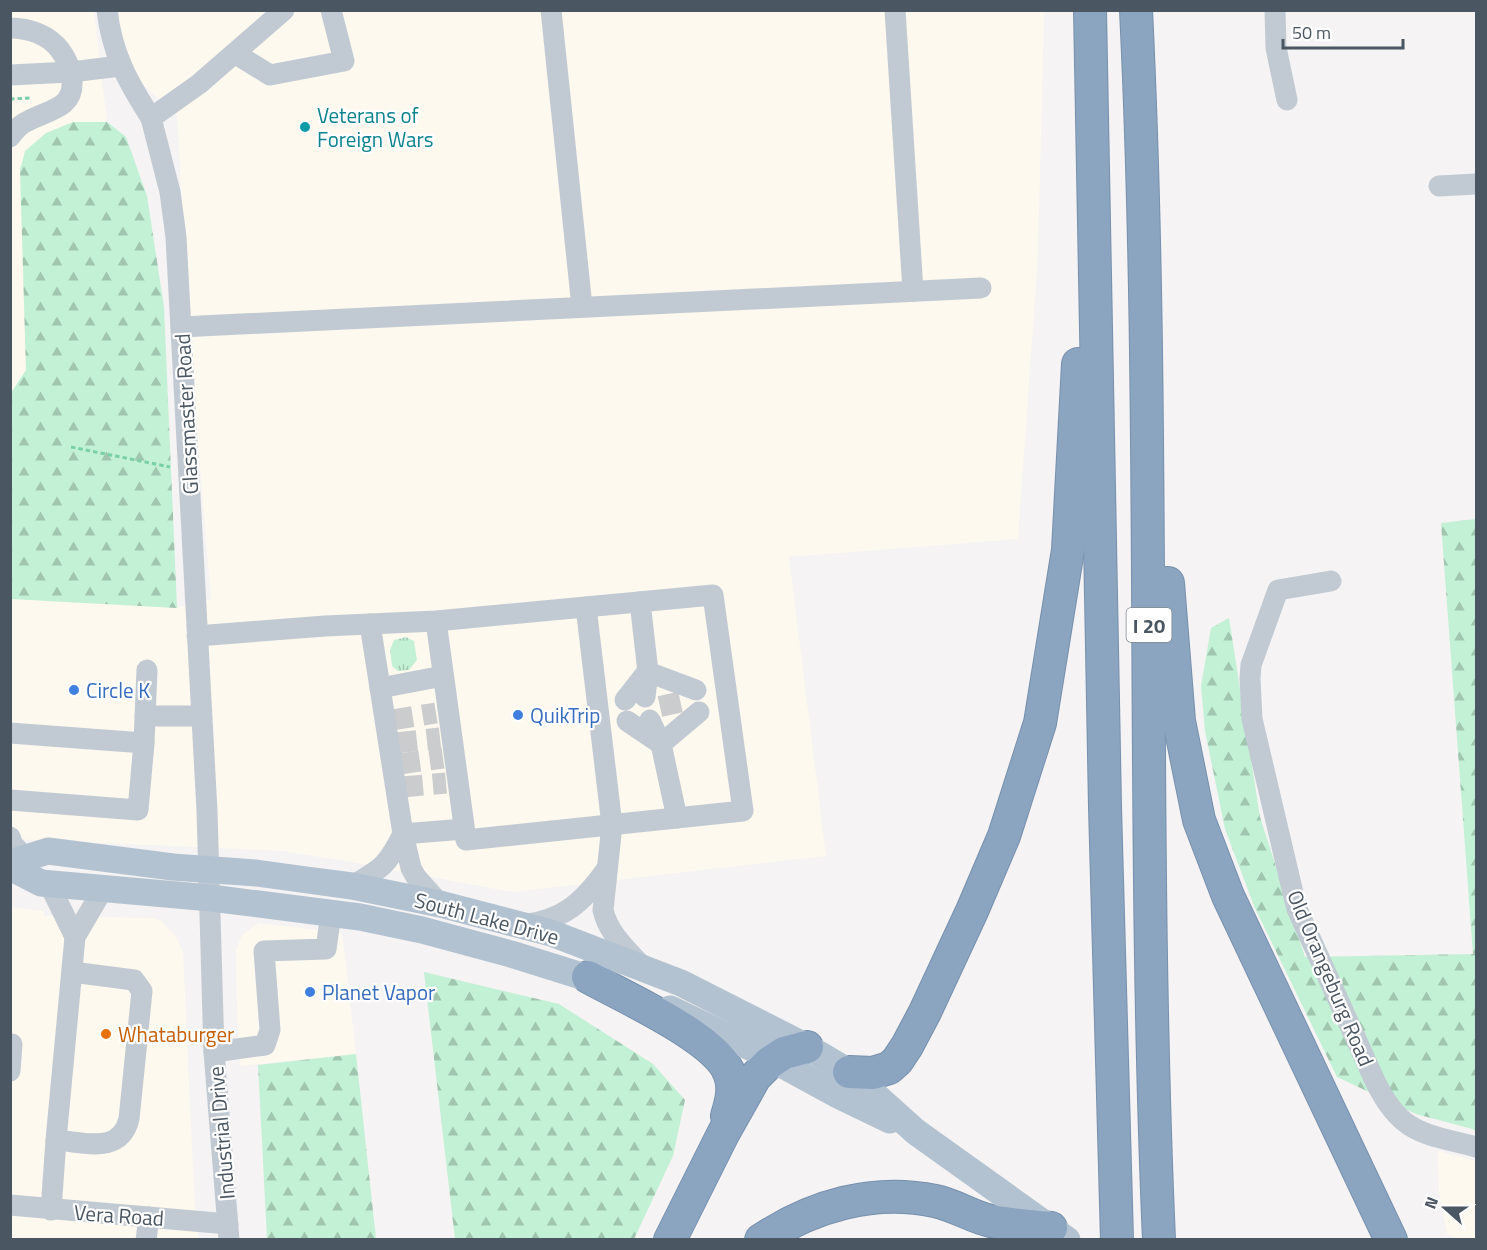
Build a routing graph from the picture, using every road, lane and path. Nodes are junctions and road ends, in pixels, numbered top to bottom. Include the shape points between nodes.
1 (107, 10) edge
2 (284, 10) edge
3 (331, 10) edge
4 (551, 10) edge
5 (895, 10) edge
6 (1090, 10) edge
7 (1136, 10) edge
8 (1275, 10) edge
9 (10, 28) edge
10 (236, 54) junction
11 (120, 66) junction
12 (71, 72) junction
13 (10, 75) edge
14 (1287, 100) dead end
15 (1141, 114) junction
16 (151, 118) junction
17 (1092, 129) junction
18 (10, 137) edge
19 (1476, 184) edge
20 (1439, 186) dead end
21 (981, 288) dead end
22 (913, 291) junction
23 (582, 307) junction
24 (181, 327) junction
25 (72, 447) dead end
26 (189, 471) junction
27 (1331, 581) dead end
28 (639, 602) junction
29 (586, 607) junction
30 (436, 621) junction
31 (370, 624) junction
32 (197, 636) junction
33 (147, 669) dead end
34 (648, 672) junction
35 (443, 676) junction
36 (380, 688) junction
37 (696, 690) dead end
38 (668, 694) tunnel mouth
39 (635, 698) dead end
40 (699, 712) dead end
41 (145, 716) junction
42 (201, 716) junction
43 (673, 717) tunnel mouth
44 (650, 720) tunnel mouth
45 (627, 721) dead end
46 (10, 733) edge
47 (144, 743) junction
48 (661, 744) junction
49 (10, 800) edge
50 (677, 818) junction
51 (612, 825) junction
52 (464, 829) junction
53 (403, 834) junction
54 (14, 856) edge
55 (607, 870) junction
56 (49, 884) junction
57 (210, 884) junction
58 (352, 886) junction
59 (103, 889) junction
60 (440, 904) junction
61 (331, 913) junction
62 (523, 925) junction
63 (75, 937) junction
64 (643, 967) junction
65 (72, 972) junction
66 (588, 977) junction
67 (12, 1044) dead end
68 (807, 1047) junction
69 (214, 1052) junction
70 (774, 1059) junction
71 (10, 1071) edge
72 (849, 1072) junction
73 (916, 1132) junction
74 (723, 1134) junction
75 (56, 1140) junction
76 (1476, 1147) edge
77 (10, 1205) edge
78 (51, 1210) junction
79 (149, 1217) junction
80 (229, 1232) edge
81 (1059, 1234) edge
82 (146, 1239) edge
83 (670, 1239) edge
84 (761, 1239) edge
85 (1115, 1239) edge
86 (1159, 1239) edge
87 (1391, 1239) edge

1 - 11 street, Glassmaster Road
2 - 10 street
3 - 10 street via 344,61 270,75
4 - 23 street
5 - 22 street
6 - 17 highway, I 20
7 - 15 highway, I 20
8 - 14 street via 1276,48
9 - 12 street via 30,30 53,43
10 - 16 street
11 - 12 street
11 - 16 street, Glassmaster Road
12 - 13 street
12 - 18 street via 72,88 66,102 28,121
15 - 86 highway, I 20 via 1153,1088
15 - 87 highway via 1166,489 1174,677 1199,820 1228,896
16 - 24 street, Glassmaster Road via 170,192
17 - 72 highway via 1068,550 1040,723 1004,836 908,1046 890,1068 873,1073
17 - 85 highway, I 20
19 - 20 street
21 - 22 street
22 - 23 street
23 - 24 street
24 - 26 street, Glassmaster Road
25 - 26 path
26 - 32 street, Glassmaster Road
27 - 76 street, Old Orangeburg Road via 1278,590 1251,664 1252,719 1297,909 1390,1108 1410,1127
28 - 29 street
28 - 34 street
28 - 50 street via 713,595 743,811
29 - 30 street
29 - 51 street
30 - 31 street
30 - 35 street
31 - 32 street
31 - 36 street
32 - 42 street, Glassmaster Road
33 - 41 street
34 - 37 street
34 - 38 street
34 - 39 street
35 - 36 street
35 - 52 street via 442,712 452,783
36 - 53 street via 394,754
40 - 48 street
41 - 42 street
41 - 47 street
42 - 57 street, Glassmaster Road
43 - 48 street
44 - 48 street
45 - 48 street
46 - 47 street
47 - 49 street via 138,810
48 - 50 street
50 - 51 street
51 - 52 street via 466,840
51 - 55 street
52 - 53 street
53 - 58 street via 385,865
53 - 60 street via 411,868
54 - 56 main road, South Lake Drive via 41,883
54 - 57 main road, South Lake Drive via 48,851
55 - 62 street via 570,909 541,923
55 - 64 street via 605,920
56 - 59 main road, South Lake Drive
56 - 63 street
57 - 58 main road, South Lake Drive via 256,873
57 - 59 main road, South Lake Drive
57 - 61 main road, South Lake Drive
57 - 69 street, Industrial Drive
58 - 60 main road, South Lake Drive
59 - 63 street
60 - 62 main road, South Lake Drive
61 - 66 main road, South Lake Drive via 422,930
61 - 69 street via 326,949 264,951 270,1030 265,1045
62 - 64 main road, South Lake Drive
63 - 65 street
64 - 68 main road, South Lake Drive
65 - 75 street
65 - 75 street via 134,980 142,991 126,1130 120,1138 104,1144
66 - 70 main road, South Lake Drive via 678,1012
66 - 74 highway via 677,1026 726,1064 733,1086
67 - 71 street
68 - 70 highway
68 - 72 main road, South Lake Drive
69 - 80 street, Industrial Drive
70 - 73 main road, South Lake Drive
70 - 74 highway via 755,1077
72 - 73 main road, South Lake Drive
73 - 81 main road, South Lake Drive
74 - 83 highway
75 - 78 street
77 - 78 street, Vera Road
78 - 79 street, Vera Road
79 - 80 street, Vera Road
79 - 82 street
81 - 84 highway via 990,1221 935,1201 885,1196 827,1207

